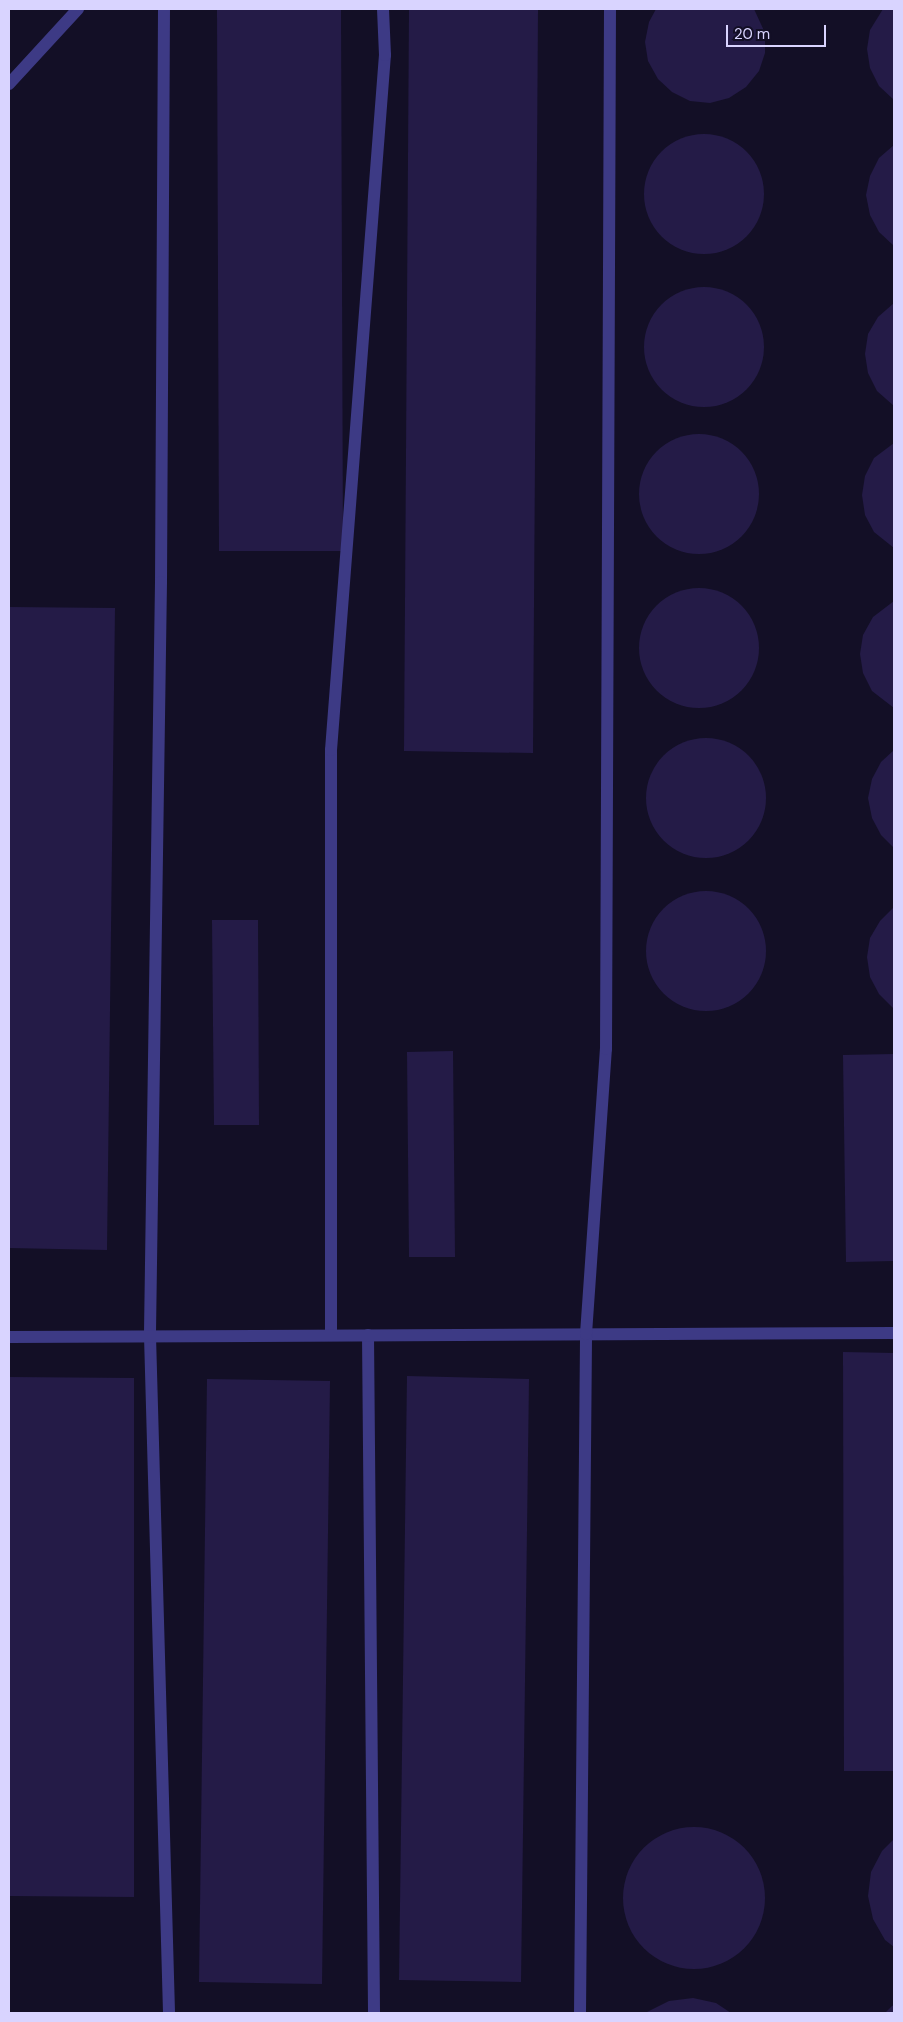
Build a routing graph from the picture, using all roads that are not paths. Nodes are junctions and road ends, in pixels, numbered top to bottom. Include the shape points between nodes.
1 (78, 9) edge
2 (164, 9) edge
3 (383, 9) edge
4 (610, 9) edge
5 (9, 84) edge
6 (894, 1333) edge
7 (586, 1334) junction
8 (331, 1335) junction
9 (368, 1335) junction
10 (150, 1336) junction
11 (9, 1337) edge
12 (169, 2013) edge
13 (374, 2013) edge
14 (580, 2013) edge

1 - 5 lane
2 - 10 lane via 161,582
3 - 8 lane via 386,55 331,750
4 - 7 lane via 606,1049
6 - 7 lane
7 - 9 lane
7 - 14 lane
8 - 9 lane
8 - 10 lane
9 - 13 lane
10 - 11 lane
10 - 12 lane

